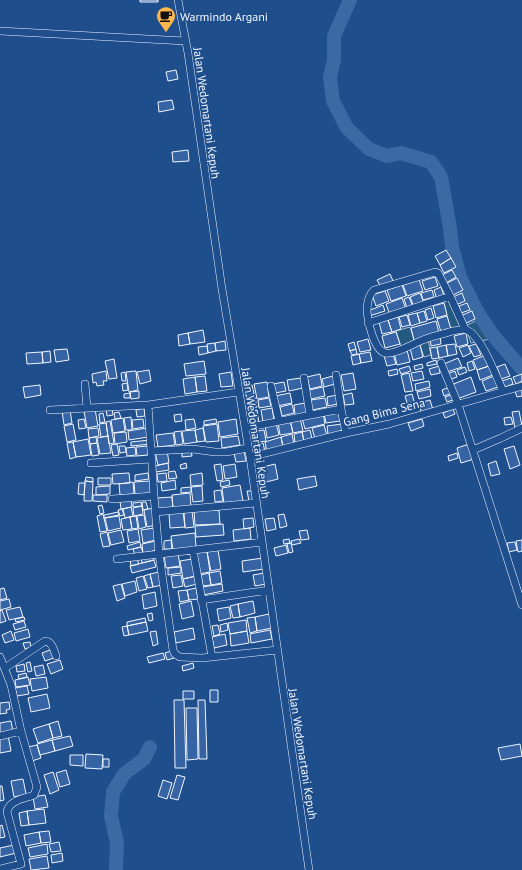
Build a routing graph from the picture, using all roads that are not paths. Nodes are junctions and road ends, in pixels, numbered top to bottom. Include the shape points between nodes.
1 (178, 0) edge
2 (0, 31) edge
3 (185, 41) junction
4 (450, 296) junction
5 (368, 323) junction
6 (465, 329) junction
7 (441, 363) dead end
8 (336, 375) dead end
9 (304, 378) dead end
10 (85, 384) dead end
11 (271, 386) dead end
12 (522, 386) edge
13 (502, 390) junction
14 (238, 392) junction
15 (458, 404) junction
16 (148, 405) junction
17 (87, 408) junction
18 (340, 409) junction
19 (50, 410) dead end
20 (310, 415) junction
21 (279, 421) junction
22 (245, 428) junction
23 (522, 428) edge
24 (346, 433) junction
25 (248, 448) junction
26 (152, 450) junction
27 (473, 450) junction
28 (250, 457) junction
29 (151, 459) junction
30 (91, 462) dead end
31 (154, 496) junction
32 (112, 499) dead end
33 (257, 503) junction
34 (155, 512) junction
35 (262, 542) junction
36 (193, 550) junction
37 (159, 554) junction
38 (118, 560) dead end
39 (269, 590) junction
40 (202, 600) junction
41 (522, 605) edge
42 (277, 650) junction
43 (56, 656) dead end
44 (0, 657) edge
45 (212, 657) junction
46 (5, 668) junction
47 (21, 731) junction
48 (0, 736) edge
49 (21, 867) edge
50 (0, 869) edge
51 (309, 870) edge

1 - 3 street, Jalan Wedomartani Kepuh
2 - 3 street
3 - 14 street, Jalan Wedomartani Kepuh
4 - 5 street
4 - 5 street via 438,273 435,272 378,289 372,292 366,305
4 - 6 street
5 - 6 street via 377,345 384,353
6 - 13 street via 473,334 488,357
7 - 15 street
8 - 18 street
9 - 20 street
10 - 17 street
11 - 21 street
12 - 13 street, Gang Bima Sena
13 - 15 street, Gang Bima Sena
14 - 16 street
14 - 22 street, Jalan Wedomartani Kepuh
15 - 24 street, Gang Bima Sena via 389,424
15 - 27 street
16 - 17 street
16 - 26 street
17 - 19 street
18 - 20 street
18 - 24 street
20 - 21 street
21 - 22 street
22 - 25 street, Jalan Wedomartani Kepuh
23 - 27 street
24 - 28 street, Gang Bima Sena
25 - 26 street via 226,452 192,448
25 - 28 street, Jalan Wedomartani Kepuh
26 - 29 street
27 - 41 street
28 - 33 street, Jalan Wedomartani Kepuh
29 - 30 street
29 - 31 street
31 - 32 street
31 - 34 street
33 - 34 street
33 - 35 street, Jalan Wedomartani Kepuh
34 - 37 street
35 - 36 street
35 - 39 street, Jalan Wedomartani Kepuh
36 - 37 street
36 - 40 street
37 - 38 street
37 - 45 street via 175,654 180,657
39 - 40 street
39 - 42 street, Jalan Wedomartani Kepuh
40 - 45 street
42 - 45 street
42 - 51 street, Jalan Wedomartani Kepuh
43 - 46 street via 51,644 45,641
44 - 46 street
46 - 47 street
47 - 48 street
47 - 49 street via 37,787 34,795 12,802 8,806 7,812
49 - 50 street

